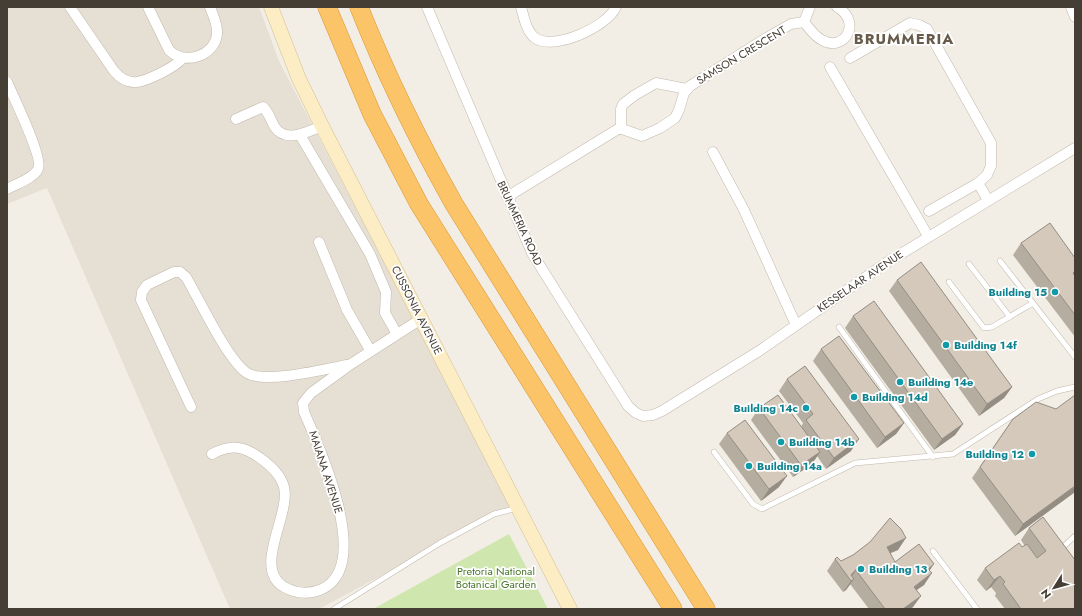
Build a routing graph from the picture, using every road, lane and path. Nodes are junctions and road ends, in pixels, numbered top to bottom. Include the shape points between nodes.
1 (70, 7) edge
2 (148, 7) edge
3 (210, 7) edge
4 (271, 7) edge
5 (327, 7) edge
6 (359, 7) edge
7 (427, 7) edge
8 (521, 7) edge
9 (616, 7) edge
10 (810, 7) edge
11 (837, 7) edge
12 (1071, 7) edge
13 (847, 10) edge
14 (1075, 16) edge
15 (804, 22) junction
16 (850, 58) dead end
17 (182, 59) junction
18 (830, 67) dead end
19 (7, 82) edge
20 (686, 89) junction
21 (236, 119) dead end
22 (322, 126) junction
23 (621, 129) junction
24 (300, 135) junction
25 (1075, 148) edge
26 (714, 152) dead end
27 (978, 183) junction
28 (7, 189) edge
29 (507, 196) junction
30 (988, 200) junction
31 (929, 211) dead end
32 (928, 236) junction
33 (319, 242) dead end
34 (1000, 261) dead end
35 (969, 264) dead end
36 (949, 282) dead end
37 (1033, 303) junction
38 (1010, 317) junction
39 (421, 319) junction
40 (796, 325) junction
41 (839, 327) dead end
42 (397, 334) junction
43 (370, 350) junction
44 (1075, 357) edge
45 (351, 364) junction
46 (1075, 387) edge
47 (191, 408) dead end
48 (647, 416) joint
49 (714, 452) dead end
50 (212, 454) dead end
51 (933, 457) junction
52 (518, 508) junction
53 (1075, 536) edge
54 (933, 551) dead end
55 (1064, 555) edge
56 (334, 609) edge
57 (570, 609) edge
58 (673, 609) edge
59 (706, 609) edge
60 (977, 609) edge

1 - 17 street via 122,79 142,82
2 - 17 street via 169,50
3 - 17 street via 217,28 215,42 204,53
4 - 22 main road, CUSSONIA AVENUE via 299,79
5 - 58 highway via 372,114 419,204
6 - 59 highway via 420,142 454,204
7 - 29 street, BRUMMERIA ROAD
8 - 9 street via 529,31 544,41 560,40 593,29
10 - 15 street
11 - 13 street
12 - 14 street
13 - 15 street via 850,31 845,38 835,42 826,42 818,38
15 - 20 street, SAMSON CRESCENT via 791,24 768,37
16 - 27 street via 910,23 927,29 991,143 991,170
18 - 32 street
19 - 28 street via 39,160 39,168 33,175
20 - 23 street, SAMSON CRESCENT via 678,115 660,128 642,136
20 - 23 street, SAMSON CRESCENT via 663,83 651,85 623,104
21 - 24 street via 262,107 280,133
22 - 24 street
22 - 39 main road, CUSSONIA AVENUE
23 - 29 street
24 - 42 street via 370,254 386,292 385,313
25 - 30 street, KESSELAAR AVENUE
26 - 40 street via 744,210
27 - 30 street
27 - 31 street
29 - 48 street, BRUMMERIA ROAD via 535,258 616,388 630,409
30 - 32 street, KESSELAAR AVENUE
32 - 40 street, KESSELAAR AVENUE
33 - 43 street via 347,310
34 - 37 lane
35 - 38 lane
36 - 38 lane via 983,327 989,328
37 - 38 lane
37 - 44 lane
39 - 42 street, MAIANA AVENUE
39 - 52 main road, CUSSONIA AVENUE
40 - 48 street, KESSELAAR AVENUE via 659,413
41 - 51 lane
42 - 43 street, MAIANA AVENUE
43 - 45 street, MAIANA AVENUE
45 - 47 street via 266,378 248,374 235,362 186,277 180,272 174,272 147,285 142,292 141,300
45 - 50 street, MAIANA AVENUE via 311,393 303,403 343,524 342,561 336,577 324,588 311,593 295,591 279,583 273,574 274,545 285,502 284,487 277,473 262,459 243,448 229,447
46 - 51 lane via 1038,399 960,450
49 - 51 lane via 753,504 762,509 855,463
52 - 56 lane via 502,510 472,525
52 - 57 main road, CUSSONIA AVENUE
53 - 55 lane via 1064,546
54 - 60 lane

